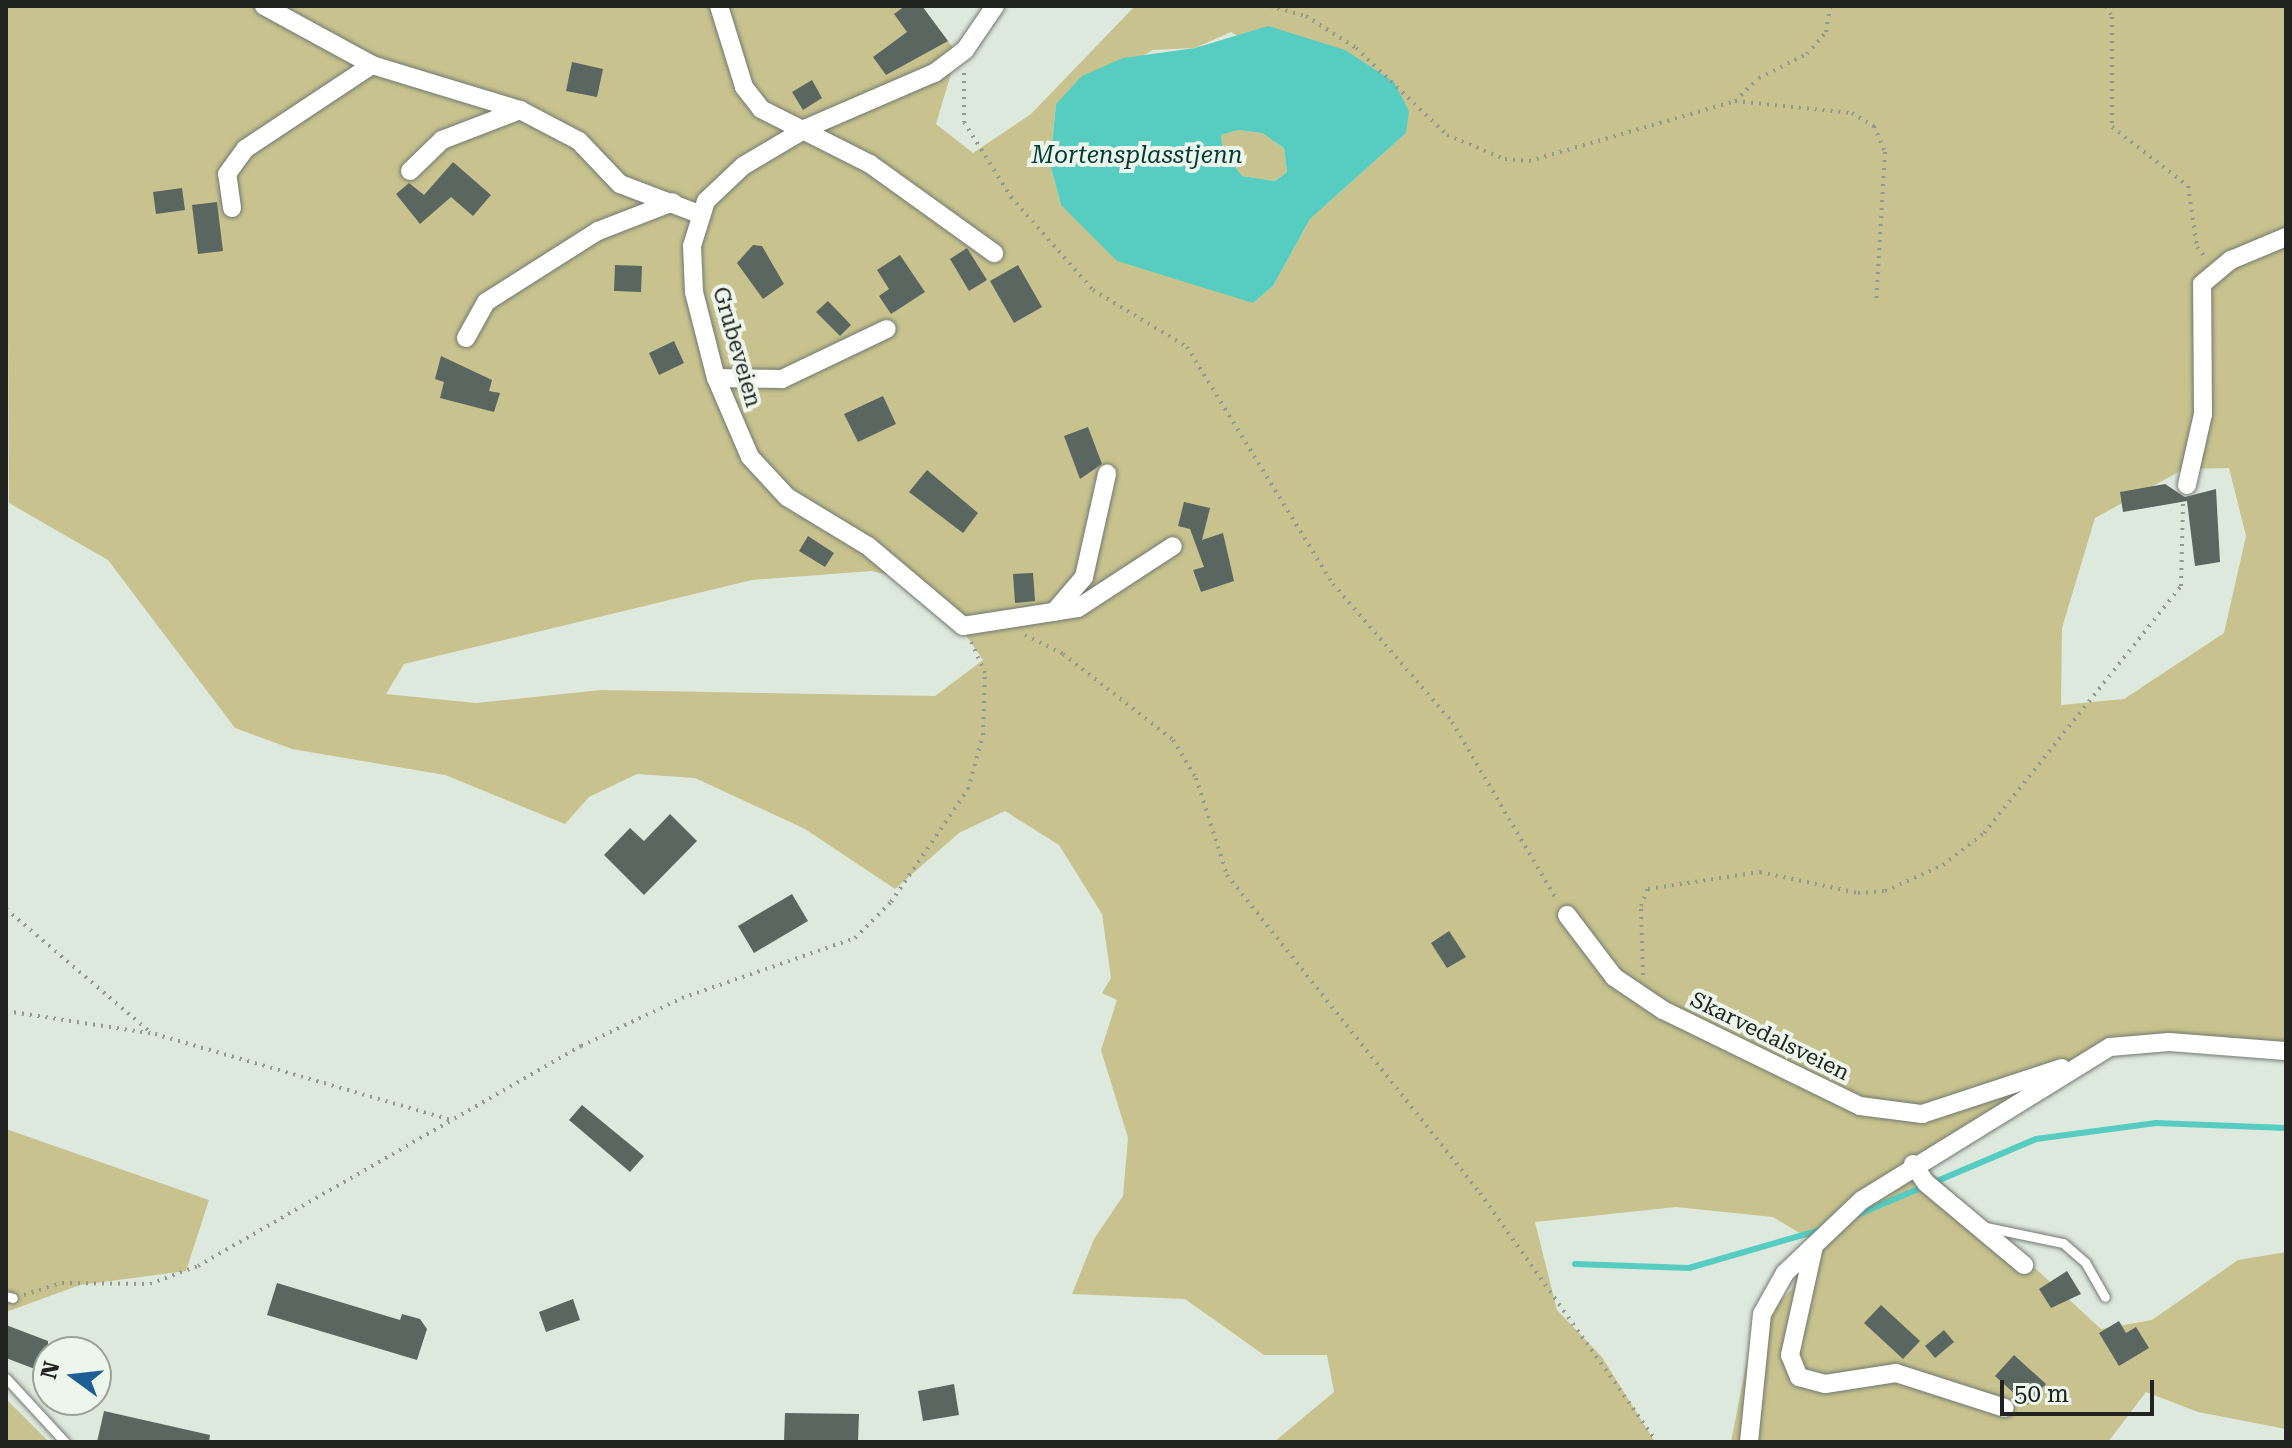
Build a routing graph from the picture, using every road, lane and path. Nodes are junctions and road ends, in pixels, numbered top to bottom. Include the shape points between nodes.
1 (264, 6) edge
2 (719, 6) edge
3 (995, 6) edge
4 (1270, 6) edge
5 (1830, 6) edge
6 (2106, 6) edge
7 (965, 50) junction
8 (372, 65) junction
9 (1735, 101) junction
10 (520, 110) junction
11 (807, 128) junction
12 (410, 171) dead end
13 (673, 202) junction
14 (232, 208) dead end
15 (699, 214) junction
16 (2286, 237) edge
17 (994, 253) dead end
18 (2215, 269) junction
19 (1876, 304) dead end
20 (887, 329) dead end
21 (466, 338) dead end
22 (716, 378) junction
23 (1107, 474) dead end
24 (2187, 485) joint
25 (1173, 546) dead end
26 (1054, 612) junction
27 (998, 621) junction
28 (963, 626) junction
29 (6, 909) edge
30 (1567, 915) joint
31 (1635, 992) junction
32 (6, 1011) edge
33 (155, 1034) junction
34 (2286, 1051) edge
35 (2079, 1061) junction
36 (451, 1120) junction
37 (1913, 1164) junction
38 (1974, 1225) junction
39 (1816, 1240) junction
40 (2024, 1265) dead end
41 (9, 1297) edge
42 (2105, 1297) dead end
43 (6, 1378) edge
44 (2005, 1408) dead end
45 (65, 1442) edge
46 (1657, 1442) edge
47 (1749, 1442) edge

1 - 8 street
2 - 11 street via 752,101
3 - 7 street
4 - 9 path via 1306,16 1356,48 1447,135 1505,159 1529,161
5 - 9 path via 1826,32 1807,54 1759,78
6 - 18 path via 2112,17 2112,127 2188,186 2197,247
7 - 11 street via 934,73
7 - 30 path via 964,122 1011,197 1093,290 1187,347 1333,584 1452,722
8 - 10 street
8 - 14 street via 245,149 227,174
9 - 19 path via 1852,113 1874,126 1885,152
10 - 12 street via 442,140
10 - 13 street via 579,141 620,184
11 - 15 street via 743,166
11 - 17 street
13 - 15 street
13 - 21 street via 598,231 486,302
15 - 22 street, Grubeveien via 694,292
16 - 18 street
18 - 24 street via 2202,284 2203,414
20 - 22 street via 782,379
22 - 28 street, Grubeveien via 750,457 787,497 868,546
23 - 26 street via 1084,577
24 - 31 path via 2181,586 1984,833 1943,865 1885,891 1858,893 1760,872 1648,889 1641,906 1645,957
25 - 26 street via 1078,608
26 - 27 street
27 - 28 street
27 - 46 path via 1063,654 1173,740 1196,778 1227,875 1480,1193
28 - 36 path via 985,673 983,735 968,789 891,902 855,938 682,998
29 - 33 path
30 - 31 street, Skarvedalsveien via 1614,977
31 - 35 street, Skarvedalsveien via 1820,1090 1900,1113 1953,1108
32 - 33 path
33 - 36 path
34 - 35 street, Skarvedalsveien via 2169,1042 2110,1047
35 - 37 street, Skarvedalsveien via 2059,1081
36 - 41 path via 198,1266 150,1284 62,1283
37 - 38 street
37 - 39 street, Skarvedalsveien
38 - 40 street
38 - 42 lane via 2063,1243 2080,1255
39 - 44 street via 1790,1355 1799,1377 1825,1384 1896,1373
39 - 47 street, Skarvedalsveien via 1762,1314
43 - 45 lane

